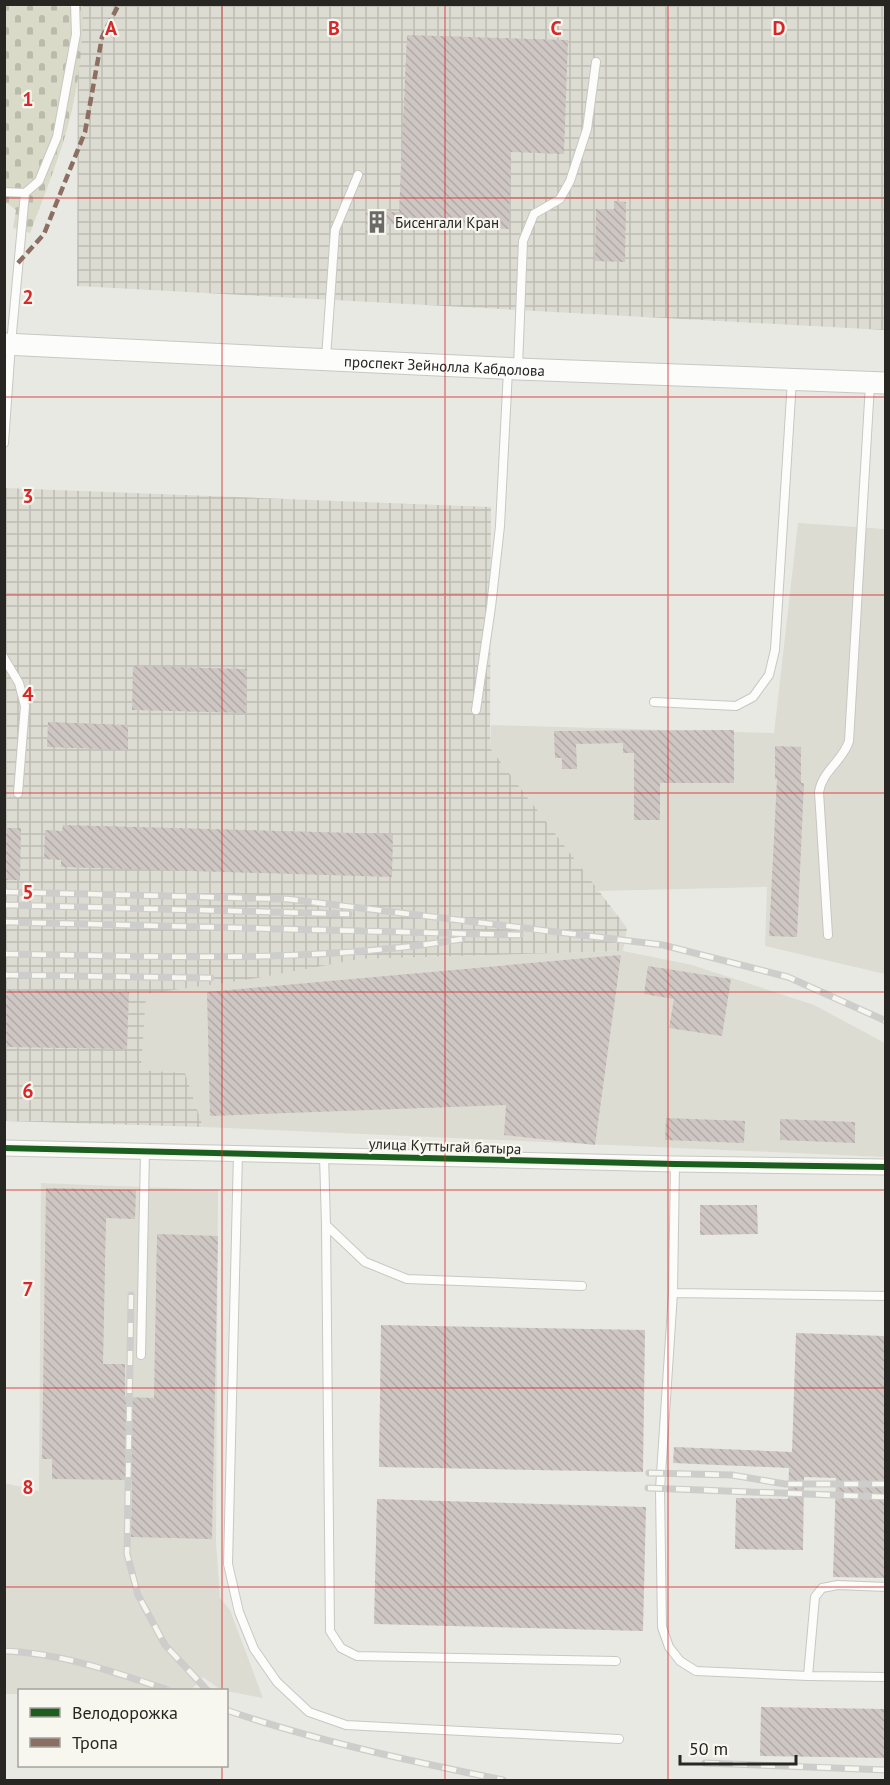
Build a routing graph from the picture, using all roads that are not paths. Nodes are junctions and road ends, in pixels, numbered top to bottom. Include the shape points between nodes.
1 (75, 4) edge
2 (596, 62) dead end
3 (358, 175) dead end
4 (4, 192) edge
5 (26, 193) junction
6 (8, 344) edge
7 (326, 359) junction
8 (513, 368) junction
9 (793, 379) junction
10 (878, 383) edge
11 (4, 443) edge
12 (4, 658) edge
13 (654, 702) dead end
14 (476, 710) dead end
15 (18, 793) dead end
16 (828, 935) dead end
17 (4, 1148) edge
18 (145, 1151) junction
19 (238, 1153) junction
20 (324, 1155) junction
21 (675, 1164) junction
22 (885, 1167) edge
23 (326, 1225) junction
24 (582, 1286) dead end
25 (673, 1293) junction
26 (885, 1296) edge
27 (141, 1355) dead end
28 (885, 1587) edge
29 (616, 1661) dead end
30 (808, 1676) junction
31 (885, 1677) edge
32 (620, 1739) dead end

1 - 5 lane via 75,34 57,136 39,180
2 - 8 lane via 587,129 570,182 560,199 534,214 523,241
3 - 7 lane via 335,230
4 - 5 lane
5 - 6 lane
6 - 7 main road, проспект Зейнолла Кабдолова
6 - 11 lane
7 - 8 main road, проспект Зейнолла Кабдолова
8 - 9 main road, проспект Зейнолла Кабдолова
8 - 14 lane via 500,526
9 - 10 main road, проспект Зейнолла Кабдолова
9 - 13 lane via 775,650 769,675 753,697 736,706
10 - 16 lane via 849,741 846,752 820,780
12 - 15 lane via 19,683 25,706
17 - 18 street, улица Куттыгай батыра
18 - 19 street, улица Куттыгай батыра
18 - 27 lane
19 - 20 street, улица Куттыгай батыра
19 - 32 lane via 228,1564 239,1612 254,1649 277,1682 309,1712 346,1725
20 - 21 street, улица Куттыгай батыра
20 - 23 lane
21 - 22 street, улица Куттыгай батыра
21 - 25 lane
23 - 24 lane via 364,1262 407,1279
23 - 29 lane via 330,1631 340,1648 357,1656
25 - 26 lane
25 - 30 lane via 660,1489 662,1627 669,1647 680,1661 696,1671
28 - 30 lane via 822,1588 815,1597
30 - 31 lane

